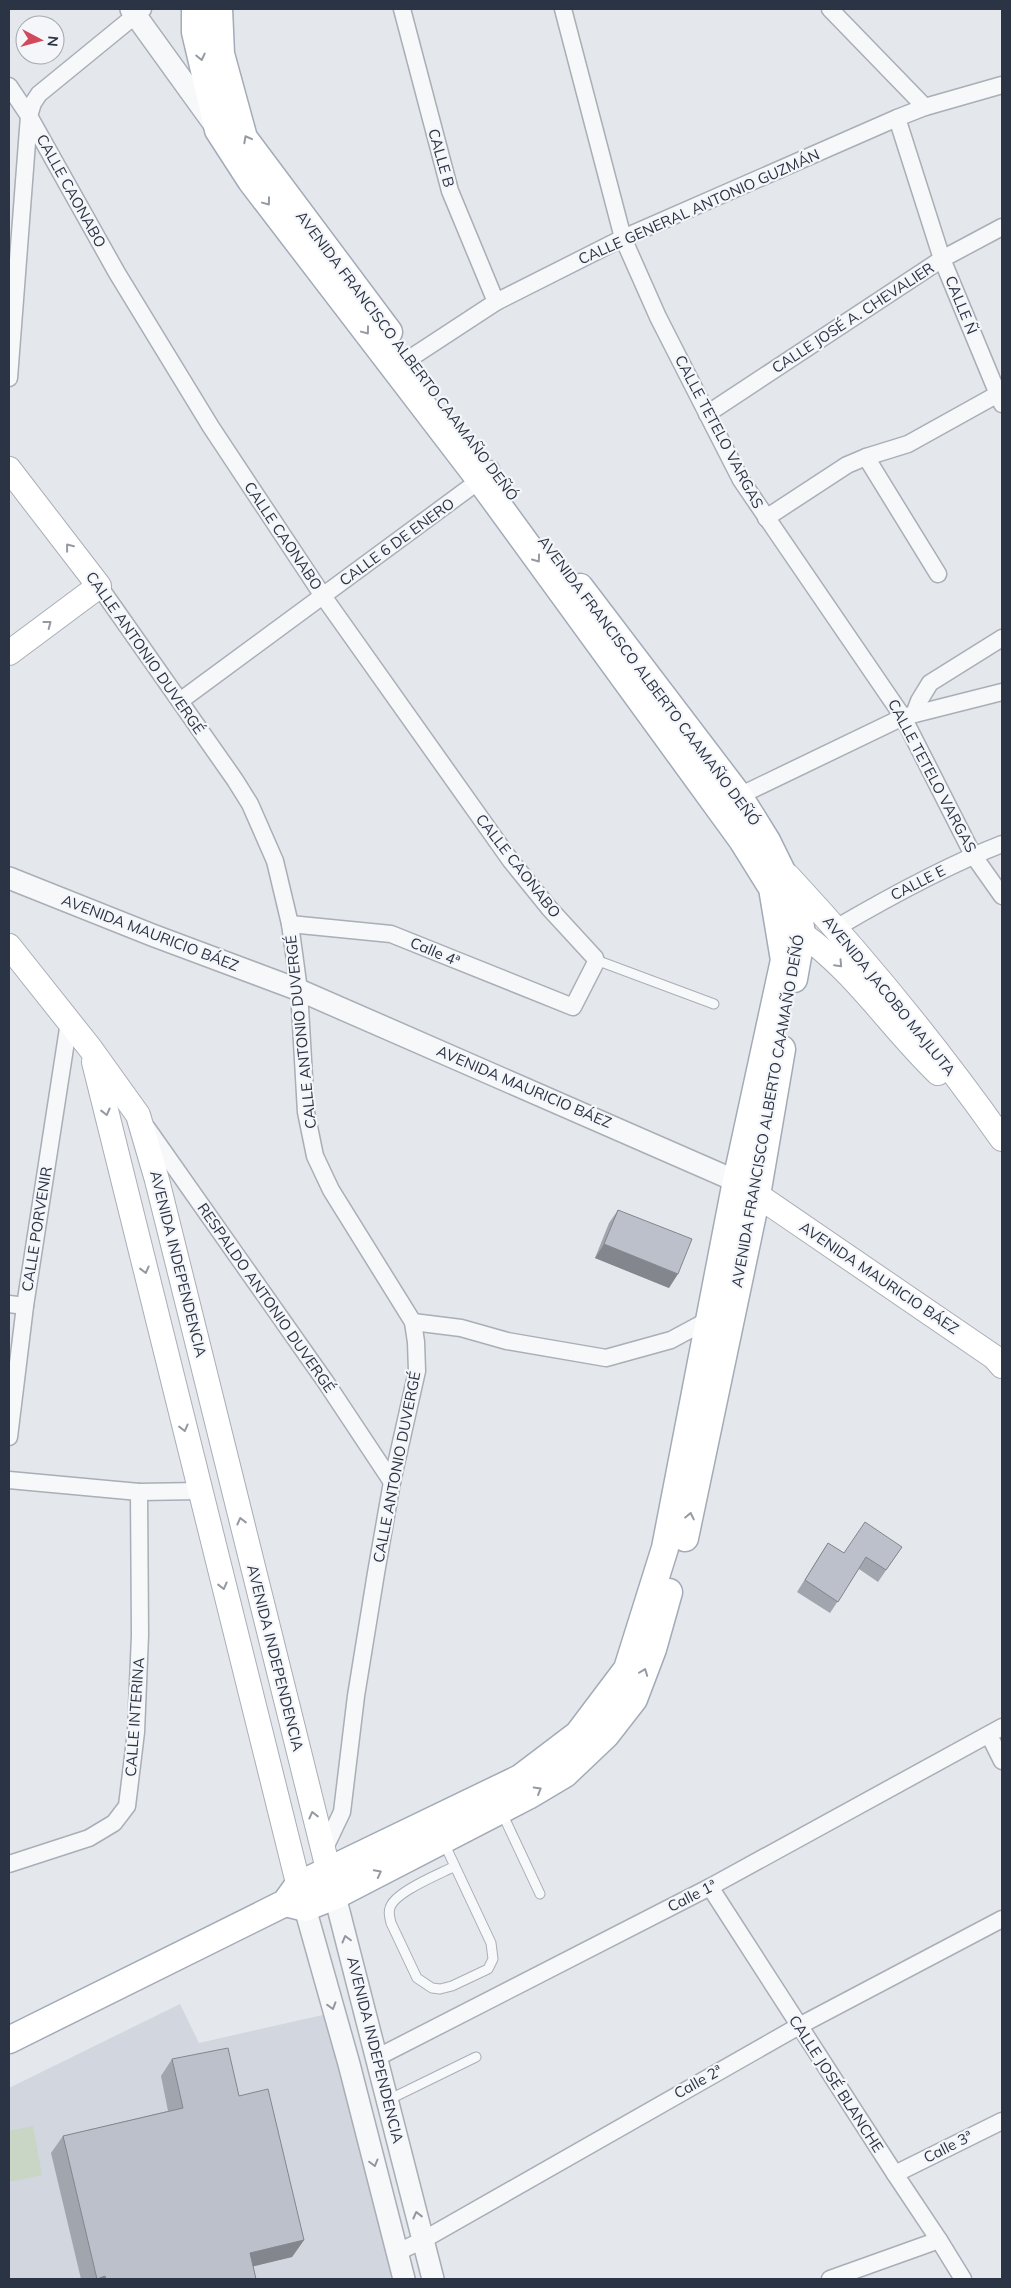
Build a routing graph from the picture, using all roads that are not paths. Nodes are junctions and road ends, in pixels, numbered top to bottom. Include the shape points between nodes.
1 (194, 9) edge
2 (219, 9) edge
3 (402, 9) edge
4 (563, 9) edge
5 (830, 9) edge
6 (136, 11) edge
7 (1002, 85) edge
8 (9, 86) edge
9 (925, 107) junction
10 (30, 116) junction
11 (897, 118) junction
12 (218, 130) junction
13 (1002, 227) edge
14 (623, 238) junction
15 (9, 246) edge
16 (942, 259) junction
17 (18, 273) junction
18 (496, 302) junction
19 (409, 358) junction
20 (9, 378) edge
21 (1000, 399) edge
22 (707, 414) junction
23 (866, 457) junction
24 (9, 469) edge
25 (485, 475) junction
26 (766, 518) junction
27 (938, 574) dead end
28 (99, 586) junction
29 (323, 596) junction
30 (1002, 638) edge
31 (9, 653) edge
32 (1002, 692) edge
33 (180, 701) junction
34 (909, 715) junction
35 (739, 796) junction
36 (1002, 844) edge
37 (973, 855) junction
38 (781, 869) junction
39 (9, 878) edge
40 (1002, 896) edge
41 (290, 924) junction
42 (836, 928) junction
43 (802, 934) junction
44 (9, 946) edge
45 (596, 960) junction
46 (299, 990) junction
47 (714, 1004) dead end
48 (70, 1022) junction
49 (90, 1048) junction
50 (138, 1115) junction
51 (999, 1129) edge
52 (747, 1188) junction
53 (9, 1304) edge
54 (25, 1306) junction
55 (710, 1319) junction
56 (413, 1322) junction
57 (999, 1357) edge
58 (9, 1437) edge
59 (9, 1480) edge
60 (392, 1482) junction
61 (200, 1491) junction
62 (139, 1492) junction
63 (996, 1731) edge
64 (1002, 1760) edge
65 (500, 1810) junction
66 (443, 1840) junction
67 (9, 1864) edge
68 (454, 1866) junction
69 (329, 1873) junction
70 (710, 1887) junction
71 (540, 1894) dead end
72 (296, 1899) junction
73 (1002, 1919) edge
74 (799, 2026) junction
75 (9, 2040) edge
76 (378, 2057) junction
77 (476, 2057) dead end
78 (388, 2100) junction
79 (1002, 2121) edge
80 (895, 2174) junction
81 (423, 2240) junction
82 (939, 2240) junction
83 (398, 2252) junction
84 (404, 2279) edge
85 (433, 2279) edge
86 (830, 2279) edge
87 (963, 2279) edge

1 -> 12 main road, AVENIDA FRANCISCO ALBERTO CAAMAÑO DEÑÓ via 195,32
19 -> 2 main road, AVENIDA FRANCISCO ALBERTO CAAMAÑO DEÑÓ via 244,138 221,54
3 - 18 street, CALLE B via 450,191
4 - 14 street, CALLE TETELO VARGAS
5 - 9 street
6 - 10 street via 39,94
6 - 12 street
7 - 9 street, CALLE GENERAL ANTONIO GUZMÁN
8 - 10 street, CALLE CAONABO
9 - 11 street, CALLE GENERAL ANTONIO GUZMÁN
10 - 17 street
10 - 29 street, CALLE CAONABO via 117,273 211,427
11 - 14 street, CALLE GENERAL ANTONIO GUZMÁN
11 - 16 street, CALLE Ñ
12 -> 25 main road, AVENIDA FRANCISCO ALBERTO CAAMAÑO DEÑÓ via 251,181
13 - 16 street, CALLE JOSÉ A. CHEVALIER
14 - 18 street, CALLE GENERAL ANTONIO GUZMÁN
14 - 22 street, CALLE TETELO VARGAS
15 - 17 street
16 - 21 street, CALLE Ñ
16 - 22 street, CALLE JOSÉ A. CHEVALIER
17 - 20 street
18 - 19 street, CALLE GENERAL ANTONIO GUZMÁN
19 - 25 main road, AVENIDA FRANCISCO ALBERTO CAAMAÑO DEÑÓ
21 - 23 street via 908,444
22 - 26 street, CALLE TETELO VARGAS
23 - 26 street via 847,465
23 - 27 street
28 -> 24 main road, CALLE ANTONIO DUVERGÉ
25 - 29 street, CALLE 6 DE ENERO
25 - 35 main road, AVENIDA FRANCISCO ALBERTO CAAMAÑO DEÑÓ
25 -> 52 main road, AVENIDA FRANCISCO ALBERTO CAAMAÑO DEÑÓ via 742,840 772,888 784,960
26 - 34 street, CALLE TETELO VARGAS
31 -> 28 main road
28 - 33 street, CALLE ANTONIO DUVERGÉ
29 - 33 street, CALLE 6 DE ENERO
29 - 45 street, CALLE CAONABO via 511,861
30 - 34 street via 930,683
32 - 34 street
33 - 41 street, CALLE ANTONIO DUVERGÉ via 250,804 275,861
34 - 35 street
34 - 37 street, CALLE TETELO VARGAS
35 - 38 main road, AVENIDA FRANCISCO ALBERTO CAAMAÑO DEÑÓ
36 - 37 street, CALLE E
37 - 40 street, CALLE TETELO VARGAS
37 - 42 street, CALLE E
38 - 42 main road, AVENIDA JACOBO MAJLUTA
38 - 43 main road, AVENIDA FRANCISCO ALBERTO CAAMAÑO DEÑÓ via 797,902
39 - 46 street, AVENIDA MAURICIO BÁEZ
41 - 45 street, Calle 4ª via 391,934 574,1007
41 - 46 street, CALLE ANTONIO DUVERGÉ
42 - 51 main road, AVENIDA JACOBO MAJLUTA
43 -> 51 main road, AVENIDA JACOBO MAJLUTA via 835,959 918,1053
43 - 52 main road, AVENIDA FRANCISCO ALBERTO CAAMAÑO DEÑÓ
44 - 48 main road, AVENIDA INDEPENDENCIA
45 - 47 lane
46 - 52 street, AVENIDA MAURICIO BÁEZ
46 - 56 street, CALLE ANTONIO DUVERGÉ via 306,1112 315,1156 331,1190
48 - 49 main road, AVENIDA INDEPENDENCIA
48 - 54 street, CALLE PORVENIR
49 - 50 main road, AVENIDA INDEPENDENCIA
49 -> 61 main road, AVENIDA INDEPENDENCIA
50 - 60 street, RESPALDO ANTONIO DUVERGÉ
69 -> 50 main road, AVENIDA INDEPENDENCIA via 157,1180
52 - 55 main road, AVENIDA FRANCISCO ALBERTO CAAMAÑO DEÑÓ
52 - 57 main road, AVENIDA MAURICIO BÁEZ
65 -> 52 main road, AVENIDA FRANCISCO ALBERTO CAAMAÑO DEÑÓ via 565,1774 606,1734 634,1699 653,1649 685,1537
53 - 54 street
54 - 58 street, CALLE PORVENIR
55 - 56 street via 671,1340 606,1358 507,1341 461,1328
55 - 69 main road, AVENIDA FRANCISCO ALBERTO CAAMAÑO DEÑÓ via 665,1548 627,1669 578,1734 520,1778
56 - 60 street, CALLE ANTONIO DUVERGÉ via 417,1371
59 - 62 street
60 - 69 street, CALLE ANTONIO DUVERGÉ via 356,1696 342,1812
61 - 62 street
61 -> 72 main road, AVENIDA INDEPENDENCIA
62 - 67 street, CALLE INTERINA via 140,1635 136,1732 127,1806 114,1822 89,1838
63 - 64 street
63 - 70 street, Calle 1ª
65 - 66 main road, AVENIDA FRANCISCO ALBERTO CAAMAÑO DEÑÓ
65 - 71 lane
66 - 68 lane
69 -> 66 main road, AVENIDA FRANCISCO ALBERTO CAAMAÑO DEÑÓ
68 - 68 lane via 397,1897 390,1906 391,1923 417,1978 432,1988 452,1986 488,1969 494,1959 492,1943
69 - 72 main road, AVENIDA FRANCISCO ALBERTO CAAMAÑO DEÑÓ
76 -> 69 street, AVENIDA INDEPENDENCIA
70 - 74 street, CALLE JOSÉ BLANCHE
70 - 76 street, Calle 1ª
72 - 75 main road, AVENIDA FRANCISCO ALBERTO CAAMAÑO DEÑÓ
72 -> 83 street, AVENIDA INDEPENDENCIA via 349,2064
73 - 74 street, Calle 2ª
74 - 80 street, CALLE JOSÉ BLANCHE
74 - 81 street, Calle 2ª
76 - 78 street, AVENIDA INDEPENDENCIA
77 - 78 lane
81 -> 78 street, AVENIDA INDEPENDENCIA
79 - 80 street, Calle 3ª
80 - 82 street, CALLE JOSÉ BLANCHE
81 - 83 street, Calle 2ª
81 - 85 street, AVENIDA INDEPENDENCIA
82 - 86 street
82 - 87 street, CALLE JOSÉ BLANCHE
83 - 84 street, AVENIDA INDEPENDENCIA

